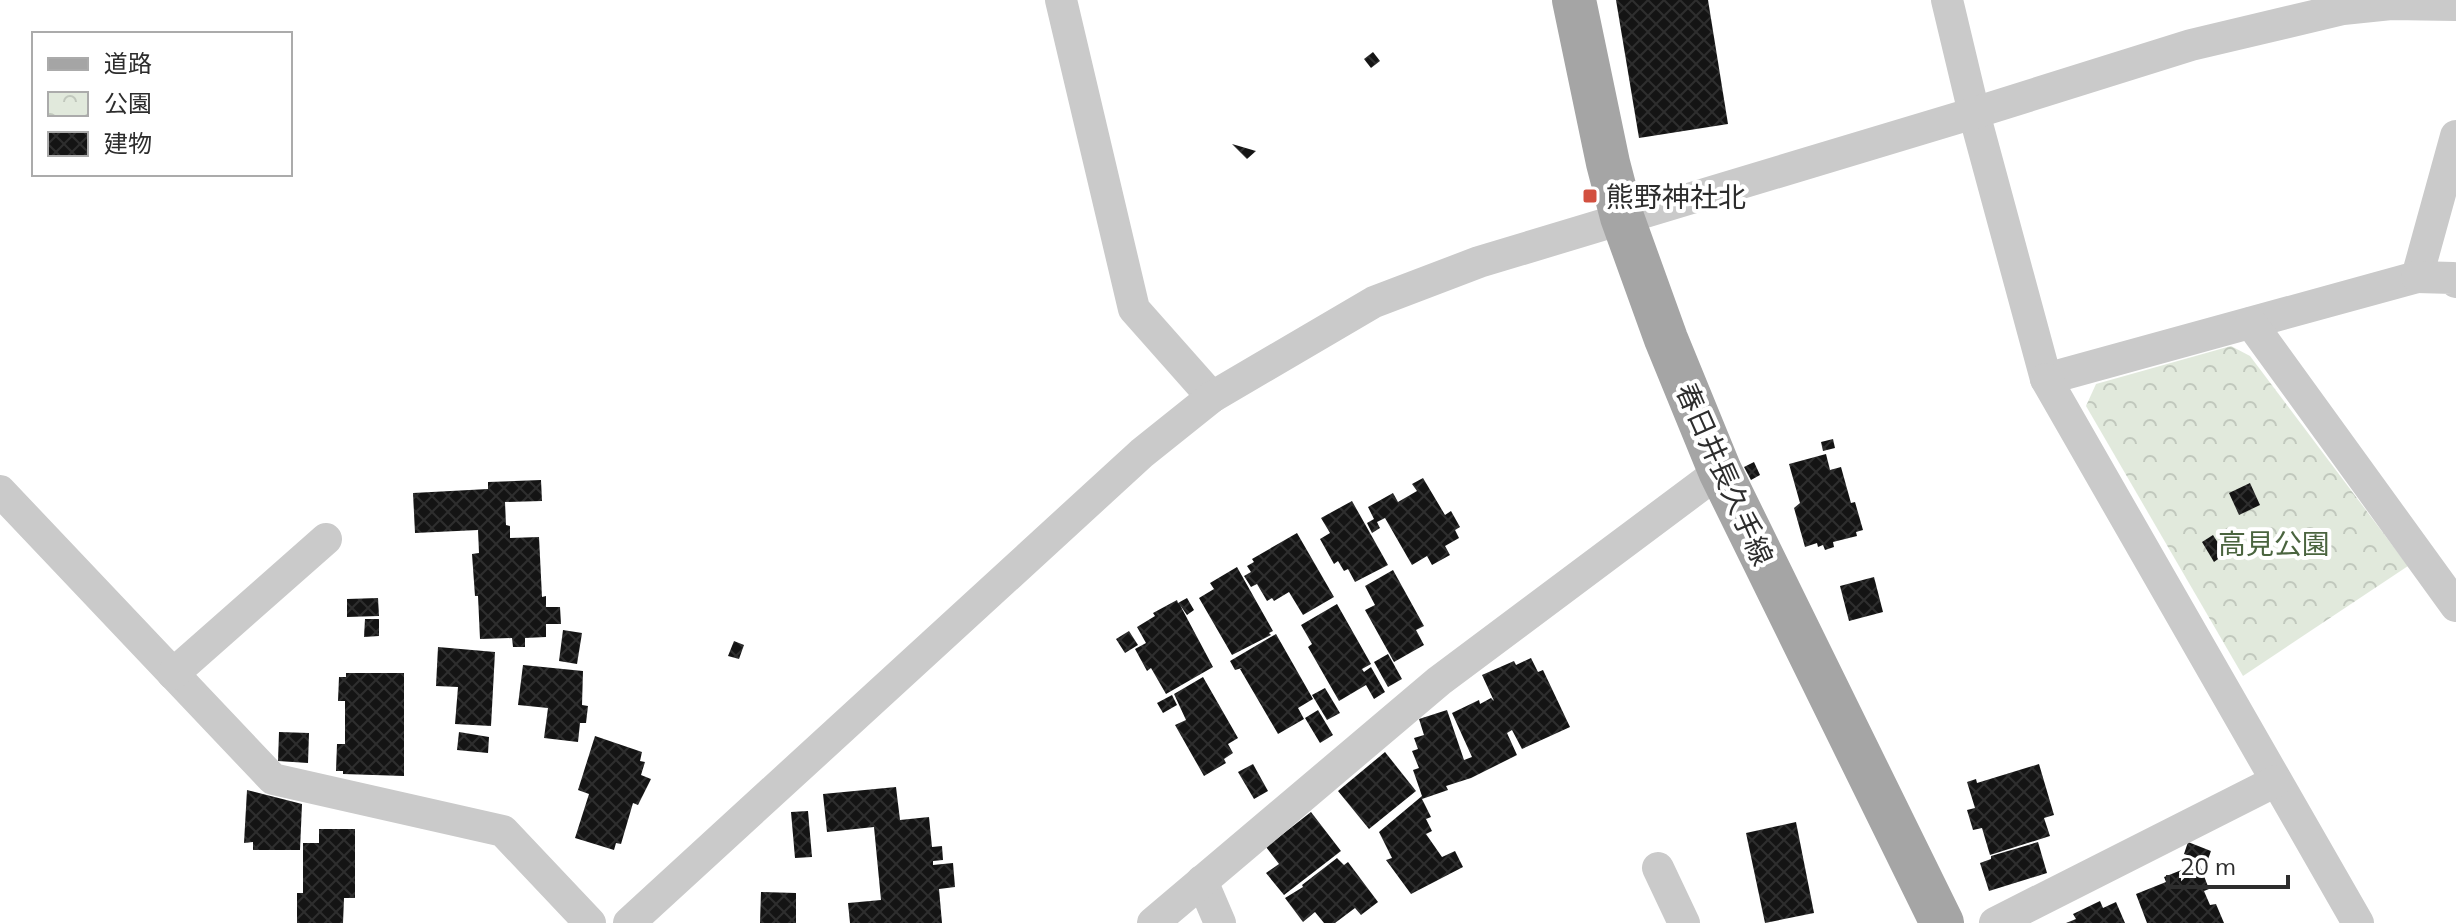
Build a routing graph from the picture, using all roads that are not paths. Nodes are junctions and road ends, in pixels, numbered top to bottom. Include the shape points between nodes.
1 (1061, 0) edge
2 (1574, 0) edge
3 (1947, 0) edge
4 (2456, 5) edge
5 (1974, 113) junction
6 (2456, 136) edge
7 (1622, 217) junction
8 (2417, 277) junction
9 (2456, 282) edge
10 (2251, 323) junction
11 (2046, 379) junction
12 (1212, 397) junction
13 (1720, 471) junction
14 (0, 491) edge
15 (326, 539) dead end
16 (2456, 606) edge
17 (173, 674) junction
18 (2276, 781) junction
19 (1658, 868) dead end
20 (1202, 881) junction
21 (590, 923) edge
22 (629, 923) edge
23 (1153, 923) edge
24 (1220, 923) edge
25 (1684, 923) edge
26 (1942, 923) edge
27 (1995, 923) edge
28 (2358, 923) edge

1 - 12 street via 1134,309
2 - 7 main road, 春日井長久手線
3 - 5 street
4 - 5 street via 2343,9 2191,45
5 - 7 street
5 - 11 street
6 - 8 street
7 - 12 street via 1374,302
7 - 13 main road, 春日井長久手線
8 - 9 street
8 - 10 street
10 - 11 street
10 - 16 street
11 - 18 street
12 - 22 street via 1142,453
13 - 20 street via 1439,681
13 - 26 main road, 春日井長久手線
14 - 17 street
15 - 17 street
17 - 21 street via 273,779 503,831
18 - 27 street
18 - 28 street
19 - 25 street
20 - 23 street
20 - 24 street

